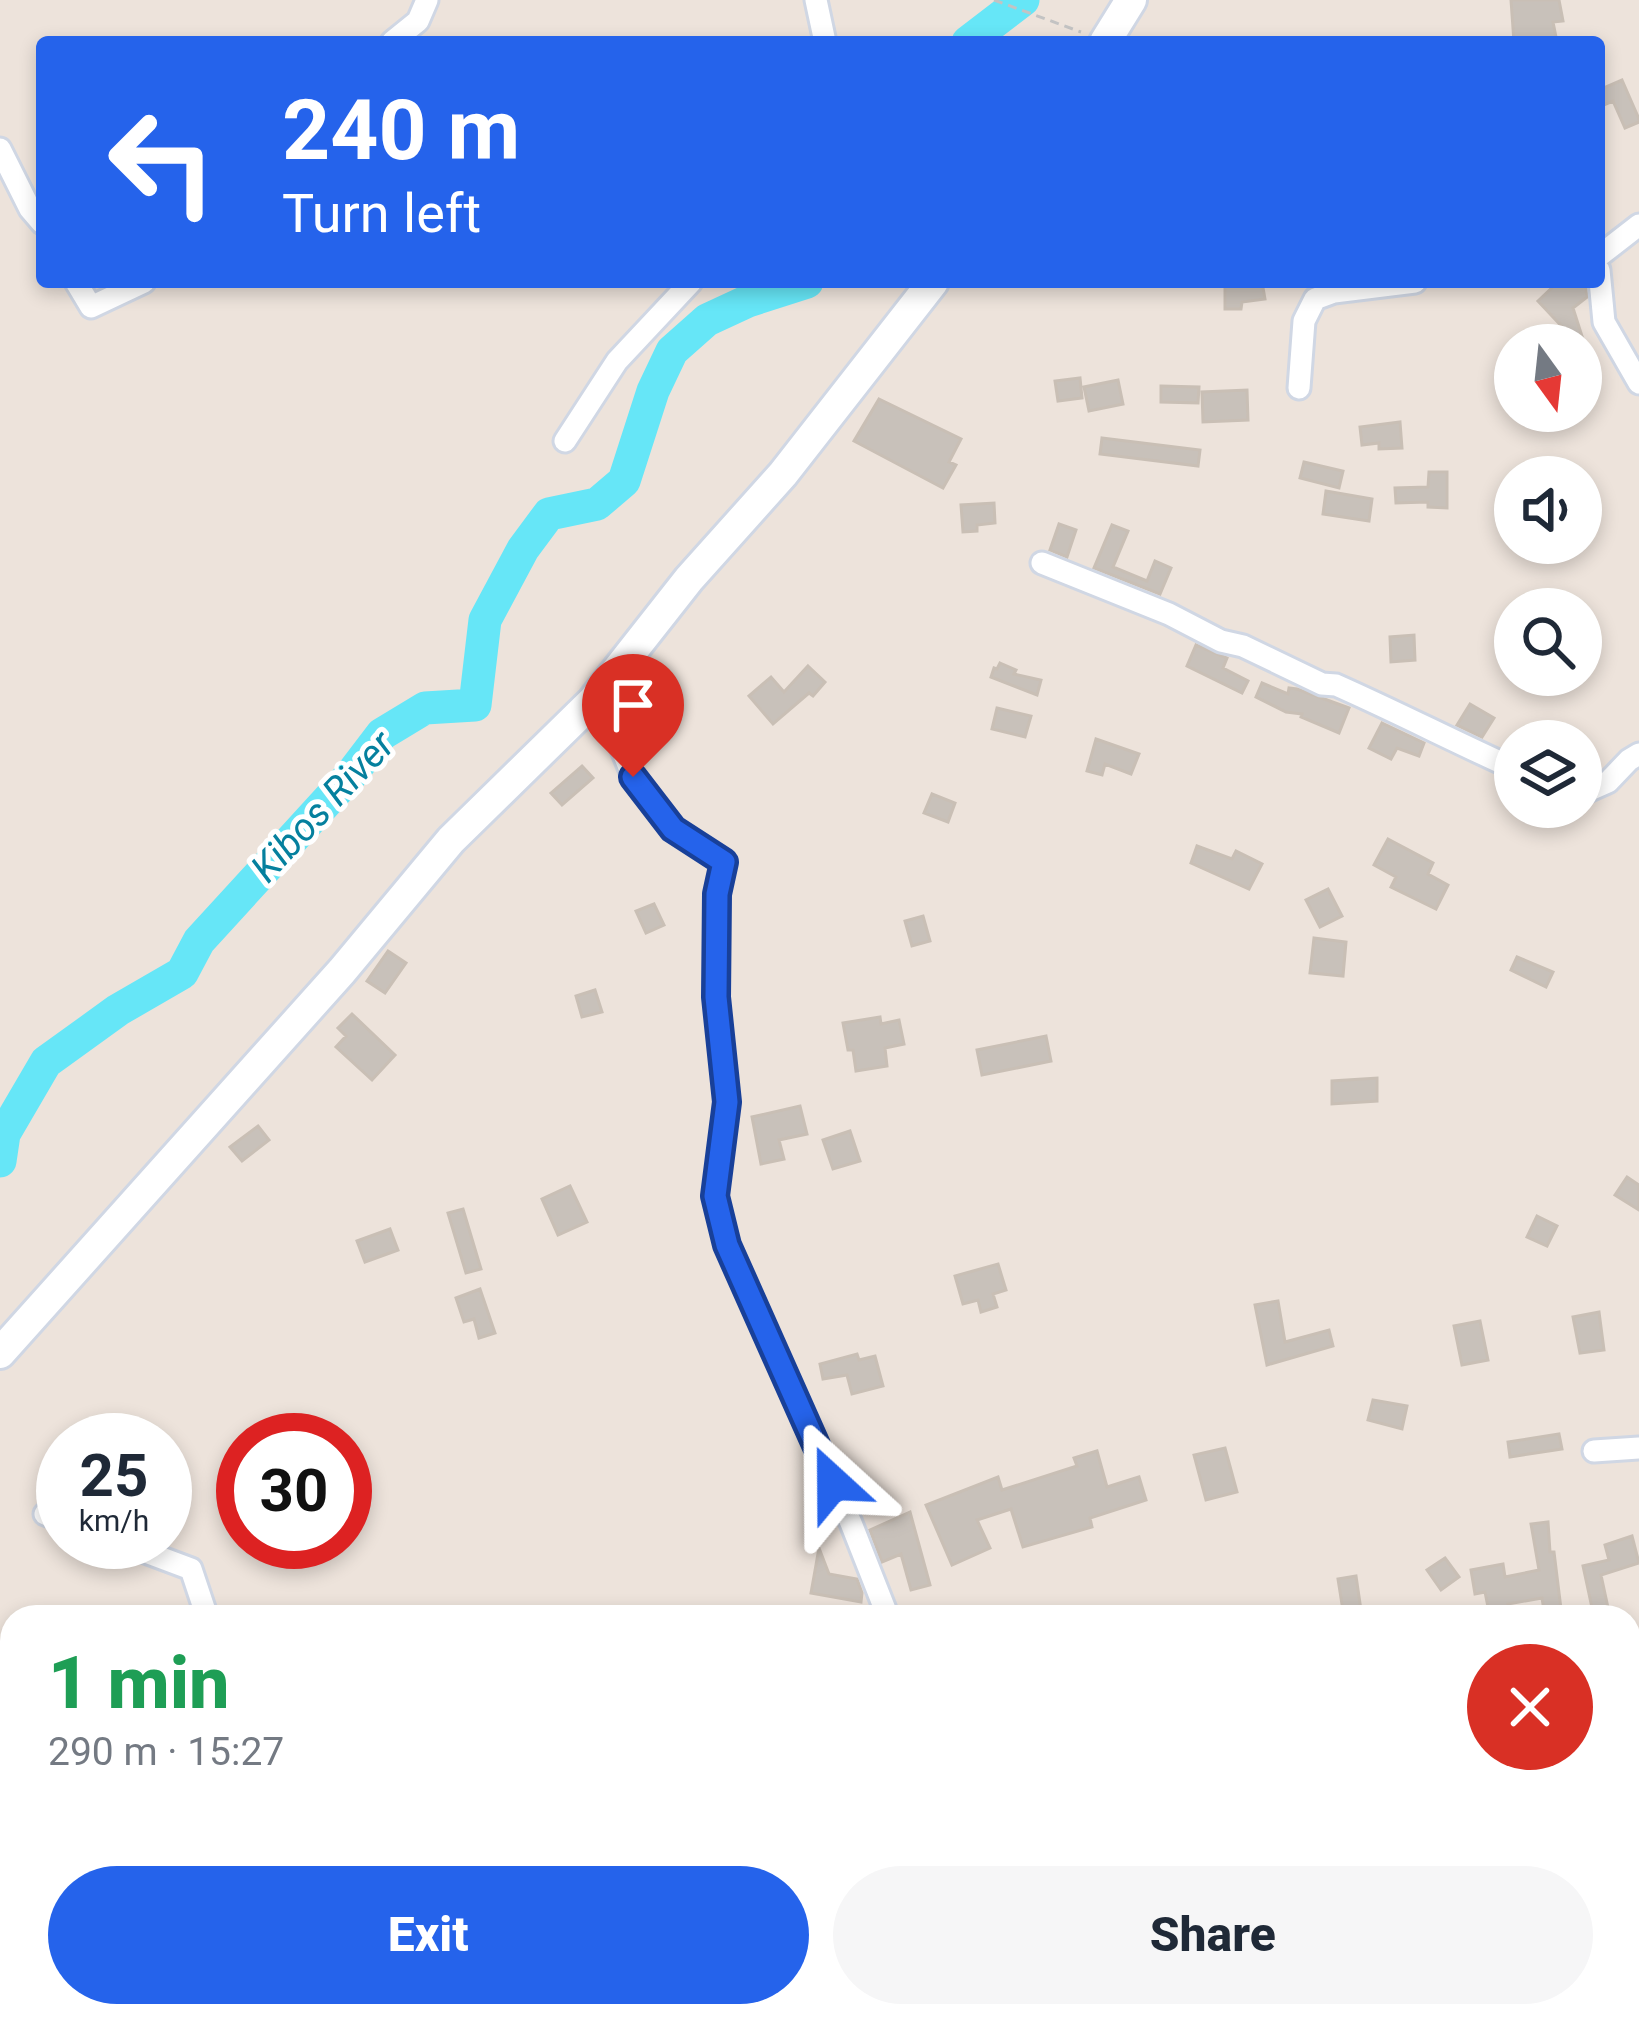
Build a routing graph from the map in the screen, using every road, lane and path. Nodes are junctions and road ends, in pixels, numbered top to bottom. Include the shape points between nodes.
1 (428, 0) edge
2 (816, 0) edge
3 (994, 0) edge
4 (1131, 0) edge
5 (399, 36) edge
6 (824, 36) edge
7 (1091, 36) edge
8 (0, 149) edge
9 (36, 216) edge
10 (1639, 225) edge
11 (1605, 251) edge
12 (79, 288) edge
13 (131, 288) edge
14 (686, 288) edge
15 (928, 288) edge
16 (1366, 288) edge
17 (1601, 288) edge
18 (1639, 383) edge
19 (1299, 388) dead end
20 (566, 441) dead end
21 (1042, 563) dead end
22 (599, 693) junction
23 (1639, 754) edge
24 (1494, 760) edge
25 (1602, 785) edge
26 (0, 1352) edge
27 (1639, 1448) edge
28 (1594, 1451) dead end
29 (191, 1569) edge
30 (203, 1605) edge
31 (883, 1605) edge

1 - 5 street
2 - 6 street
3 - 7 path
4 - 7 main road
8 - 9 street
10 - 11 street
12 - 13 street via 91,307
14 - 20 street via 617,361
15 - 22 main road
16 - 19 street via 1315,298 1304,321
17 - 18 street via 1604,322
21 - 24 street via 1399,712
22 - 26 main road via 451,840
22 - 31 street via 633,777 673,829 724,862 716,997 727,1102 715,1196 727,1245
23 - 25 street
27 - 28 street
29 - 30 street

